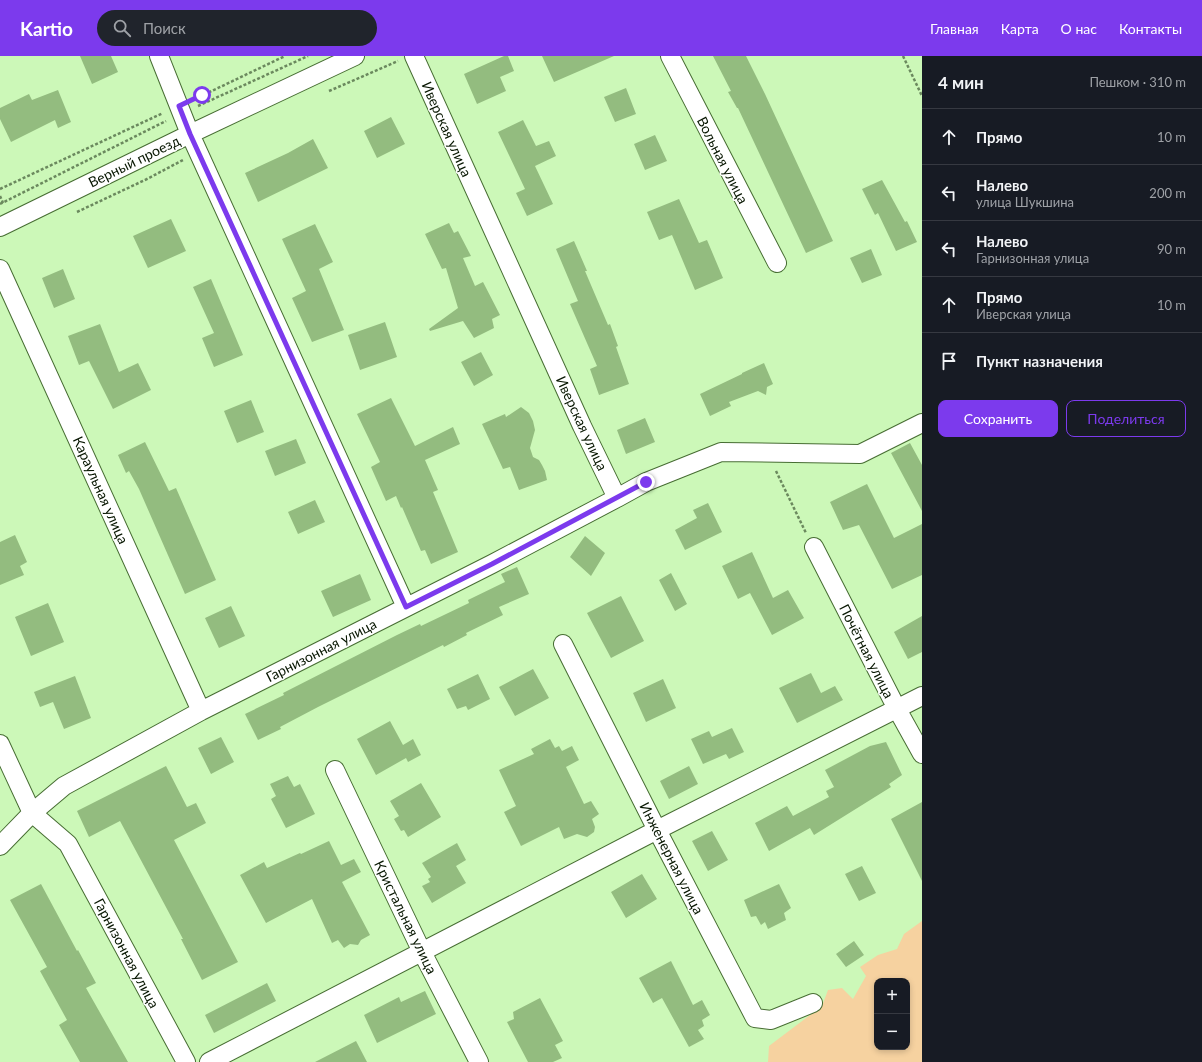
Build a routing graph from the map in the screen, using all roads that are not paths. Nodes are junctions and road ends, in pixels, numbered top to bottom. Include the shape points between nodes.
1 (159, 56) edge
2 (355, 56) edge
3 (414, 56) edge
4 (670, 56) edge
5 (190, 134) junction
6 (0, 227) edge
7 (777, 263) dead end
8 (0, 269) edge
9 (922, 423) edge
10 (617, 498) junction
11 (814, 547) road end
12 (406, 607) junction
13 (563, 644) dead end
14 (922, 696) edge
15 (897, 708) junction
16 (201, 711) junction
17 (0, 744) edge
18 (922, 754) edge
19 (335, 770) dead end
20 (32, 813) junction
21 (657, 830) junction
22 (0, 846) edge
23 (422, 952) junction
24 (813, 1003) dead end
25 (186, 1062) edge
26 (209, 1062) edge
27 (479, 1062) edge

1 - 5 street
2 - 5 street, Верный проезд
3 - 10 street, Иверская улица
4 - 7 street, Вольная улица
5 - 6 street, Верный проезд
5 - 12 street
8 - 16 street, Караульная улица
9 - 10 street via 860,454 720,452 646,482
10 - 12 street, Гарнизонная улица
11 - 15 street, Почётная улица
12 - 16 street, Гарнизонная улица
13 - 21 street, Инженерная улица
14 - 15 street
15 - 18 street, Почётная улица
15 - 21 street
16 - 20 street, Гарнизонная улица via 64,786
17 - 20 street
19 - 23 street, Кристальная улица
20 - 22 street, Гарнизонная улица
20 - 25 street, Гарнизонная улица via 68,844
21 - 23 street
21 - 24 street, Инженерная улица via 755,1018 771,1020
23 - 26 street
23 - 27 street, Кристальная улица

